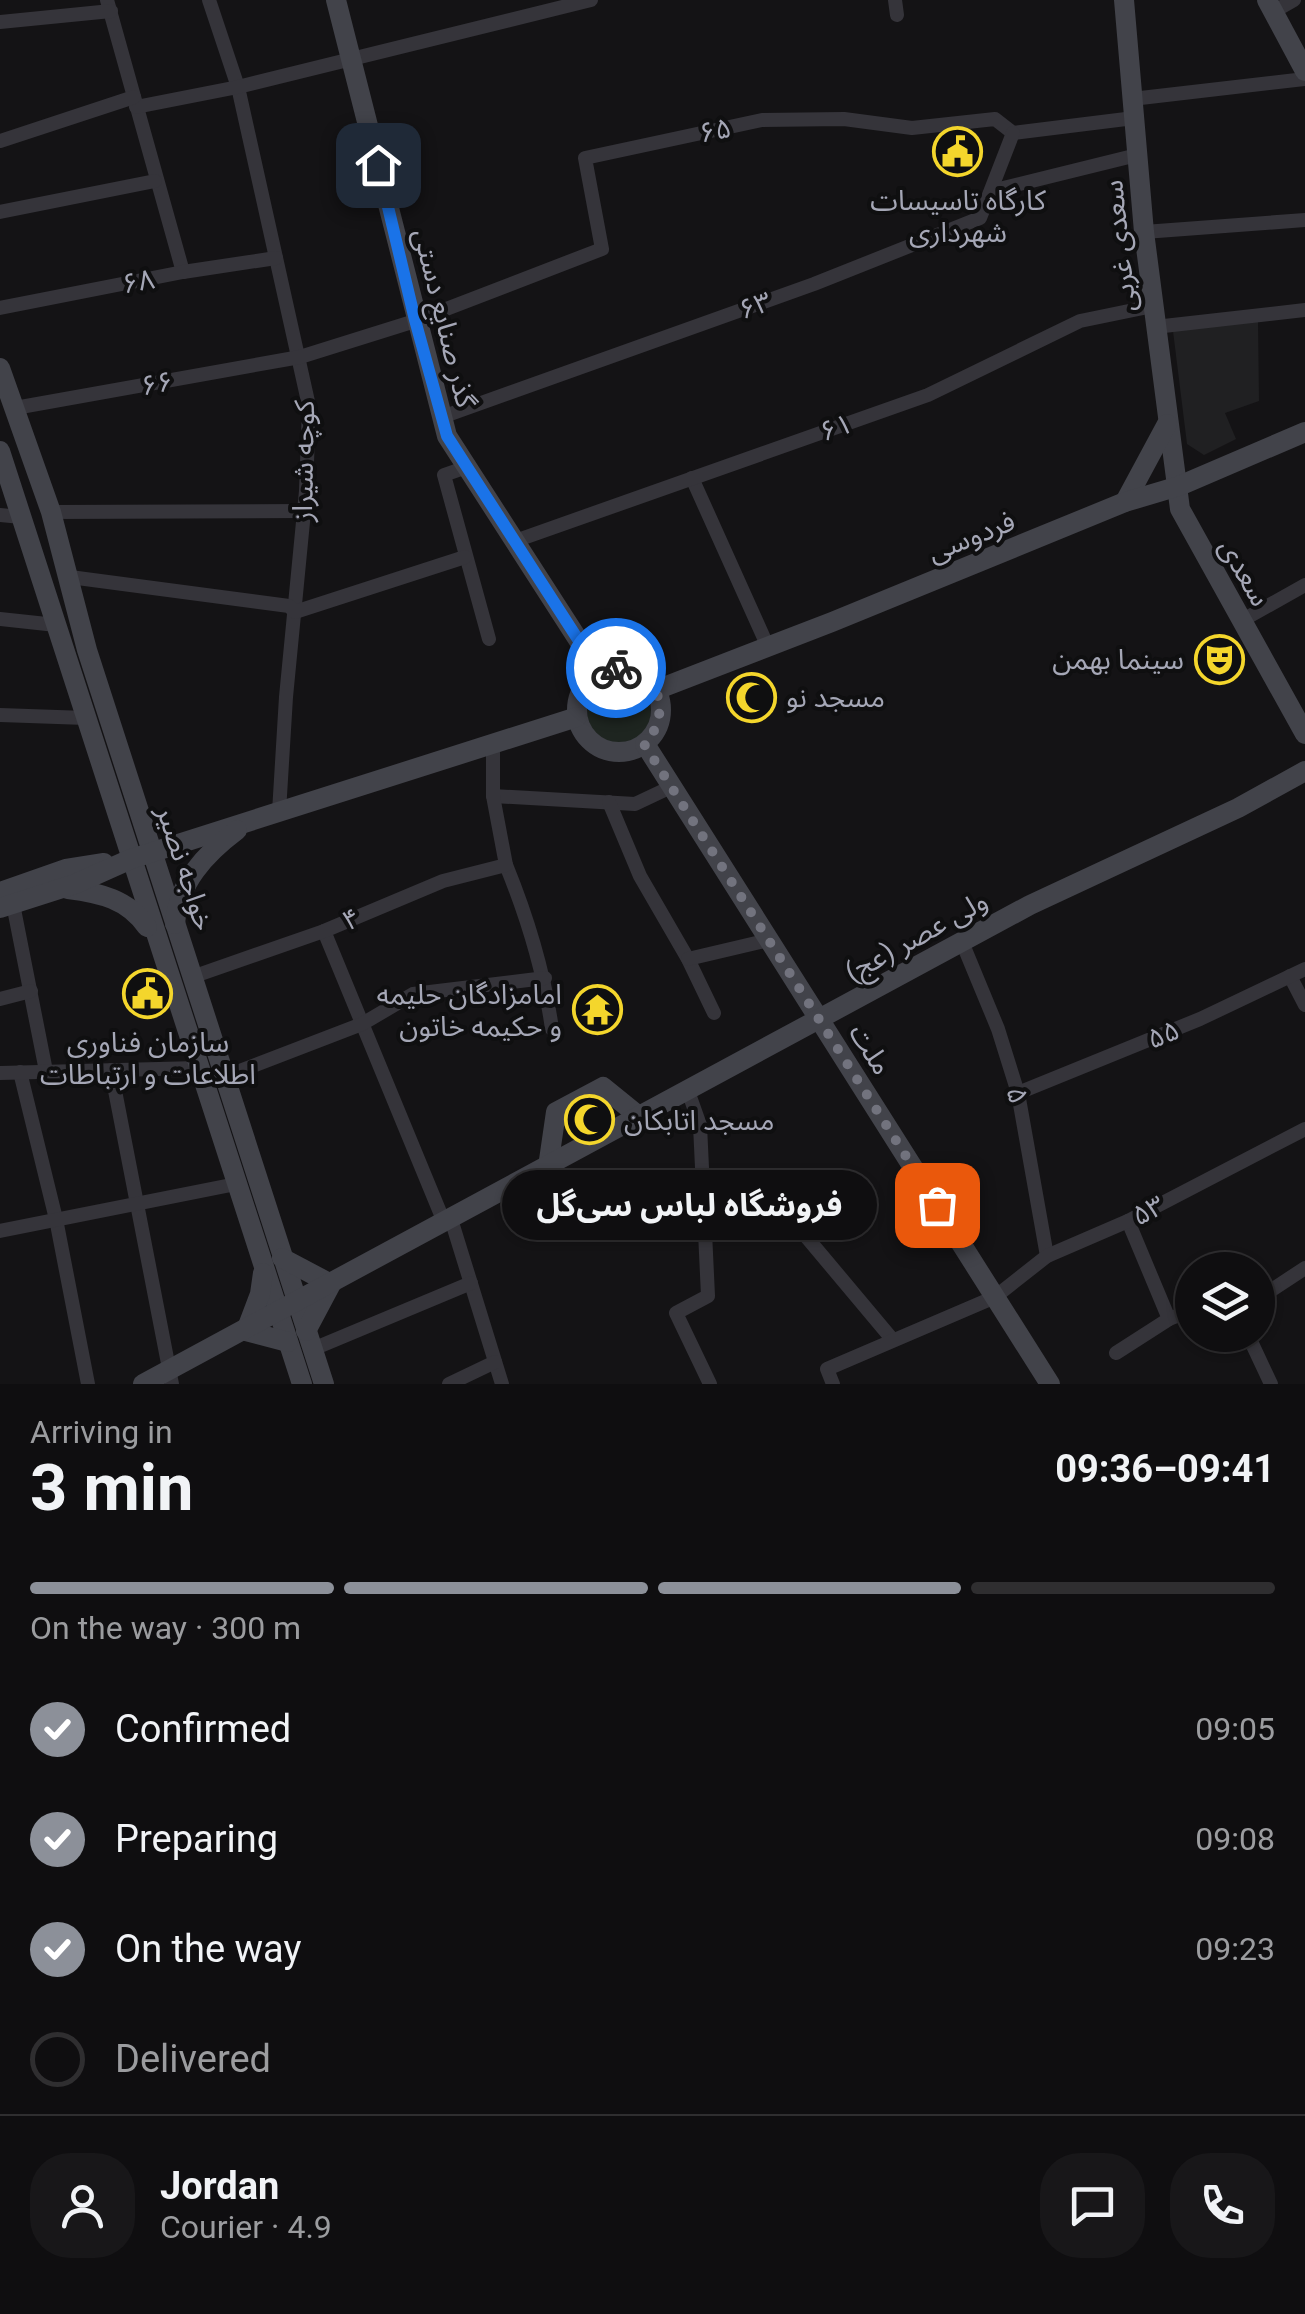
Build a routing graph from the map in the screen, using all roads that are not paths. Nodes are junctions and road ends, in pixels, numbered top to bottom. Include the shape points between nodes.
1 (209, 0) edge
2 (336, 0) edge
3 (591, 0) edge
4 (1124, 0) edge
5 (1294, 0) edge
6 (109, 6) edge
7 (1270, 6) edge
8 (0, 22) edge
9 (351, 60) junction
10 (1305, 71) edge
11 (1305, 79) edge
12 (238, 87) junction
13 (135, 102) junction
14 (1133, 108) junction
15 (1014, 133) junction
16 (0, 141) edge
17 (1136, 155) junction
18 (155, 181) junction
19 (991, 191) junction
20 (0, 212) edge
21 (1305, 220) edge
22 (1144, 232) junction
23 (276, 258) junction
24 (182, 272) junction
25 (0, 308) edge
26 (1305, 310) edge
27 (1154, 316) junction
28 (415, 320) junction
29 (300, 357) junction
30 (0, 368) edge
31 (14, 408) junction
32 (442, 417) junction
33 (1167, 424) junction
34 (1305, 432) edge
35 (0, 451) edge
36 (466, 467) junction
37 (692, 478) junction
38 (1179, 486) junction
39 (1125, 502) junction
40 (304, 511) junction
41 (51, 512) junction
42 (10, 516) edge
43 (515, 541) junction
44 (465, 557) junction
45 (70, 577) junction
46 (1305, 585) edge
47 (294, 612) junction
48 (0, 619) edge
49 (1241, 621) junction
50 (56, 625) junction
51 (489, 639) dead end
52 (768, 647) junction
53 (599, 672) junction
54 (656, 690) junction
55 (0, 715) edge
56 (86, 718) junction
57 (577, 718) junction
58 (1305, 734) edge
59 (644, 744) junction
60 (493, 746) junction
61 (1305, 772) edge
62 (671, 787) junction
63 (493, 796) junction
64 (609, 802) junction
65 (279, 812) junction
66 (246, 823) junction
67 (152, 853) junction
68 (131, 859) junction
69 (506, 865) junction
70 (62, 888) junction
71 (4, 902) edge
72 (175, 926) junction
73 (324, 931) junction
74 (769, 940) junction
75 (157, 941) junction
76 (962, 942) junction
77 (688, 959) junction
78 (1305, 969) edge
79 (1290, 976) junction
80 (192, 977) junction
81 (545, 978) junction
82 (30, 991) junction
83 (0, 998) edge
84 (1305, 1005) edge
85 (714, 1013) dead end
86 (820, 1020) junction
87 (362, 1024) junction
88 (552, 1029) dead end
89 (198, 1068) junction
90 (111, 1070) junction
91 (46, 1071) junction
92 (20, 1072) junction
93 (0, 1073) edge
94 (224, 1077) junction
95 (688, 1092) junction
96 (1018, 1092) junction
97 (640, 1117) junction
98 (1305, 1129) edge
99 (548, 1167) junction
100 (236, 1184) junction
101 (138, 1204) junction
102 (56, 1219) junction
103 (447, 1221) junction
104 (1128, 1221) junction
105 (706, 1230) junction
106 (0, 1231) edge
107 (271, 1248) junction
108 (1047, 1256) junction
109 (1305, 1268) edge
110 (263, 1271) junction
111 (471, 1283) junction
112 (331, 1284) junction
113 (1275, 1288) edge
114 (995, 1297) junction
115 (287, 1309) junction
116 (1175, 1317) edge
117 (1169, 1319) junction
118 (246, 1330) junction
119 (892, 1339) junction
120 (302, 1340) junction
121 (1256, 1352) edge
122 (1116, 1353) dead end
123 (495, 1362) junction
124 (830, 1376) edge
125 (170, 1377) edge
126 (314, 1383) edge
127 (88, 1384) edge
128 (143, 1384) edge
129 (449, 1384) edge
130 (502, 1384) edge
131 (710, 1384) edge
132 (1050, 1384) edge
133 (1271, 1384) edge

1 - 12 street, کوچه شیراز
2 - 9 main road, گذر صنایع دستی
3 - 9 street
4 - 14 main road, سعدی غربی
5 - 7 street
6 - 8 street
6 - 13 street
7 - 10 main road
9 - 12 street
9 - 28 main road, گذر صنایع دستی
11 - 14 street
12 - 13 street
12 - 23 street, کوچه شیراز
13 - 16 street
13 - 18 street
14 - 15 street, ۶۵
14 - 17 main road, سعدی غربی
15 - 19 street, ۶۳
15 - 28 street, ۶۵ via 995,119 912,128 844,119 762,120 585,158 602,249
17 - 19 street
17 - 22 main road, سعدی غربی
18 - 20 street
18 - 24 street
19 - 32 street, ۶۳ via 980,218
21 - 22 street
22 - 27 main road, سعدی غربی
23 - 24 street, ۶۸
23 - 29 street, کوچه شیراز
24 - 25 street, ۶۸
26 - 27 street, ۶۱
27 - 33 main road, سعدی غربی
27 - 37 street, ۶۱ via 1080,321 928,394
28 - 29 street, ۶۶
28 - 32 main road, گذر صنایع دستی
29 - 31 street, ۶۶
29 - 40 street, کوچه شیراز via 309,406
30 - 31 main road, خواجه نصیر
31 - 41 main road, خواجه نصیر
32 - 36 main road, گذر صنایع دستی
33 - 38 main road, سعدی غربی
33 - 39 main road
34 - 38 main road, فردوسی
35 - 42 main road, خواجه نصیر
36 - 43 main road, گذر صنایع دستی
36 - 44 street via 444,475
37 - 43 street, ۶۱
37 - 52 street
38 - 39 main road, فردوسی
38 - 49 main road, سعدی via 1180,509
39 - 52 main road, فردوسی
40 - 41 street
40 - 47 street, کوچه شیراز
41 - 45 main road, خواجه نصیر
42 - 50 main road, خواجه نصیر
43 - 53 main road, گذر صنایع دستی
44 - 47 street
44 - 51 street
45 - 47 street via 289,606
45 - 67 main road, خواجه نصیر
46 - 49 street
47 - 65 street, کوچه شیراز
48 - 50 street
49 - 58 main road, سعدی
50 - 56 main road, خواجه نصیر
52 - 54 main road, فردوسی
53 - 54 main road via 625,668
53 - 57 main road via 578,696
54 - 59 main road via 659,725
55 - 56 street
56 - 68 main road, خواجه نصیر
57 - 59 main road via 603,750 618,753
57 - 60 main road
59 - 62 main road, ملت
60 - 63 street
60 - 65 main road
61 - 76 main road, ولی عصر (عج)
62 - 64 street via 635,804
62 - 74 main road, ملت
63 - 64 street
63 - 69 street
64 - 77 street via 640,876
65 - 66 main road
66 - 67 main road
66 - 72 main road via 192,874
67 - 68 main road
67 - 72 main road, خواجه نصیر
68 - 70 main road
68 - 71 main road via 66,869
68 - 75 main road, خواجه نصیر
69 - 73 street, ۴ via 443,881
69 - 81 street
70 - 71 main road
70 - 75 main road via 108,896 133,909
71 - 82 street
72 - 80 main road, خواجه نصیر
73 - 80 street
73 - 87 street, ۴
74 - 77 street
74 - 86 main road, ملت
75 - 89 main road, خواجه نصیر
76 - 86 main road, ولی عصر (عج)
76 - 96 street, ۵
77 - 85 street
78 - 79 street, ۵۵
79 - 84 street
79 - 96 street, ۵۵ via 1200,1020
80 - 94 main road, خواجه نصیر
81 - 87 street via 413,994
81 - 88 street
82 - 83 street
82 - 91 street
86 - 95 main road, ولی عصر (عج)
86 - 114 main road, ملت
87 - 94 street
87 - 103 street, ۴
89 - 90 street
89 - 100 main road, خواجه نصیر
90 - 91 street
90 - 101 street
91 - 92 street
92 - 93 street
92 - 102 street
94 - 107 main road, خواجه نصیر
95 - 97 main road, ولی عصر (عج)
95 - 105 street via 700,1125
96 - 108 street, ۵
97 - 99 main road, ولی عصر (عج)
97 - 99 main road via 602,1087 556,1112
98 - 104 street, ۵۳
99 - 103 main road, ولی عصر (عج)
100 - 101 street
100 - 107 main road, خواجه نصیر
101 - 102 street
101 - 125 street
102 - 106 street
102 - 127 street
103 - 111 street, ۴
103 - 112 main road, ولی عصر (عج)
104 - 108 street, ۵۳
104 - 117 street
105 - 119 street via 783,1209
105 - 131 street via 708,1296 676,1313
107 - 110 main road, خواجه نصیر
107 - 112 main road
107 - 115 main road, خواجه نصیر
108 - 114 street, ۵۳
109 - 113 street
110 - 115 main road, خواجه نصیر
110 - 118 main road
111 - 120 street
111 - 123 street, ۴
112 - 115 main road, ولی عصر (عج)
112 - 120 main road
114 - 119 street, ۵۳
114 - 132 main road, ملت
115 - 118 main road, ولی عصر (عج)
115 - 120 main road, خواجه نصیر
116 - 117 street
117 - 122 street
118 - 120 main road
118 - 125 main road, ولی عصر (عج)
119 - 124 street, ۵۳
120 - 126 main road, خواجه نصیر
121 - 133 street
123 - 129 street
123 - 130 street, ۴
125 - 128 main road, ولی عصر (عج)

